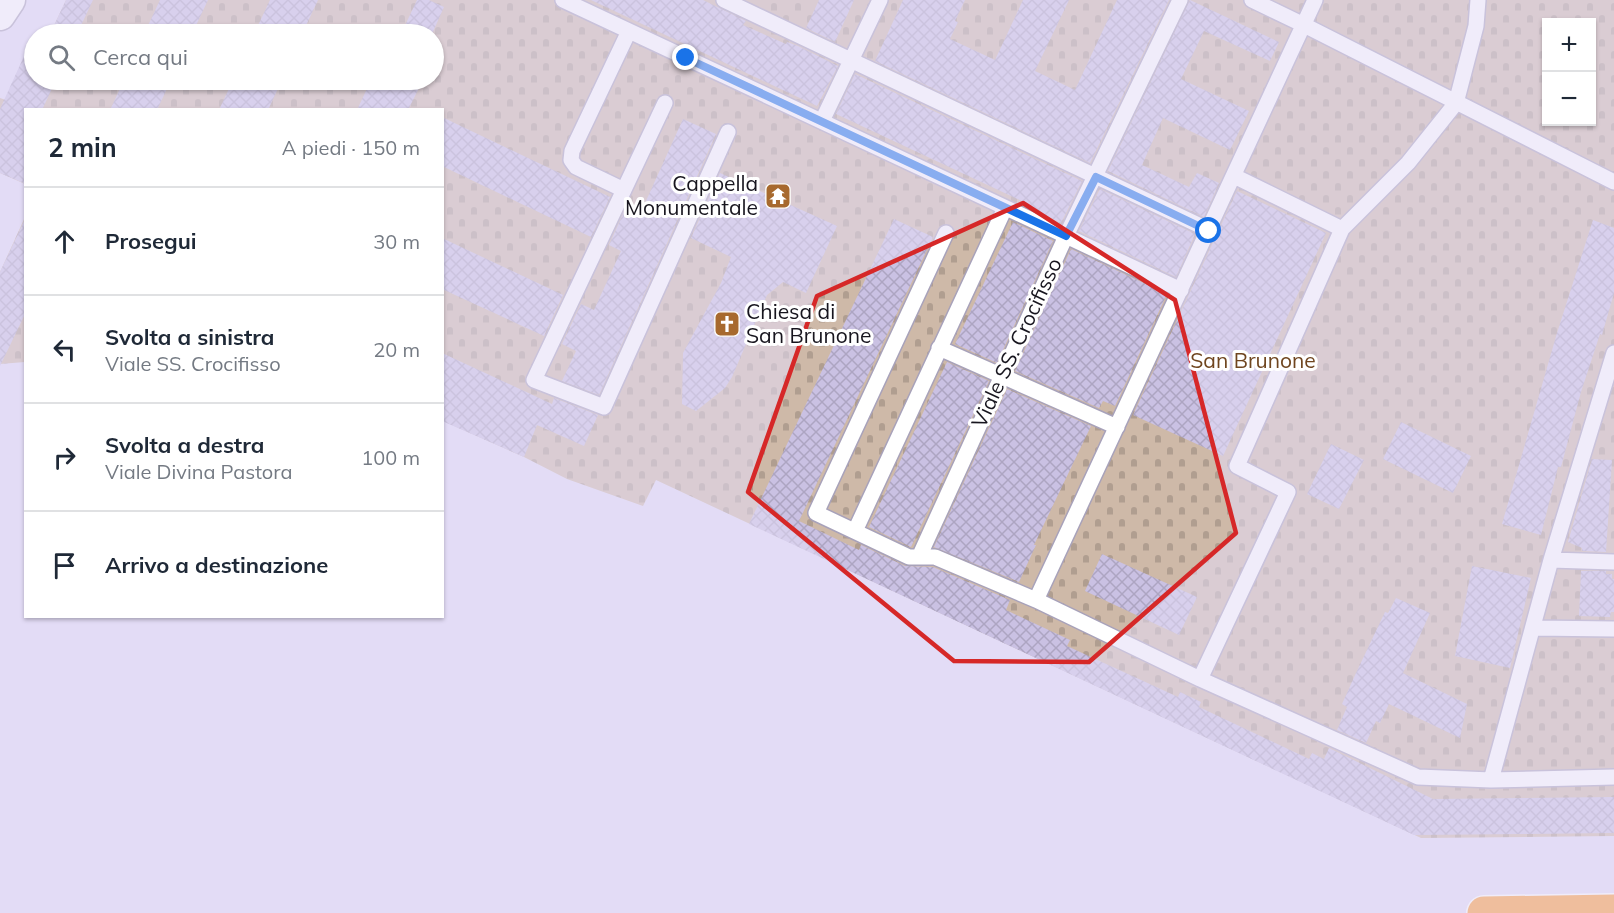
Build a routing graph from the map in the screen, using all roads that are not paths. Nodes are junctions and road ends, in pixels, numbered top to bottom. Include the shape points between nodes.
1 (10, 0) edge
2 (563, 0) edge
3 (724, 0) edge
4 (880, 0) edge
5 (1180, 0) edge
6 (1252, 0) edge
7 (1315, 0) edge
8 (1478, 0) edge
9 (0, 15) edge
10 (1304, 25) junction
11 (629, 31) junction
12 (851, 61) junction
13 (665, 103) dead end
14 (1456, 103) junction
15 (822, 121) junction
16 (728, 132) dead end
17 (1234, 176) junction
18 (1096, 177) junction
19 (1614, 182) edge
20 (624, 190) junction
21 (1005, 208) junction
22 (1342, 229) junction
23 (1209, 231) junction
24 (946, 233) dead end
25 (1066, 236) junction
26 (1181, 290) junction
27 (939, 348) junction
28 (1614, 353) edge
29 (1002, 376) junction
30 (1117, 427) junction
31 (855, 531) junction
32 (919, 557) junction
33 (1551, 560) junction
34 (1614, 562) edge
35 (1036, 600) junction
36 (1534, 628) junction
37 (1614, 629) edge
38 (1200, 679) junction
39 (1614, 777) edge
40 (1491, 780) junction
41 (1614, 912) edge
42 (1485, 913) edge

1 - 9 street
2 - 11 lane
3 - 12 lane
4 - 12 lane
5 - 18 lane, Viale SS. Crocifisso
6 - 10 lane
7 - 10 lane
8 - 14 lane via 1476,26
10 - 14 lane
10 - 17 lane
11 - 15 lane
11 - 20 lane via 572,151 576,167
12 - 15 lane
12 - 18 lane
13 - 20 lane
14 - 19 lane
14 - 22 lane via 1408,163
15 - 21 lane
16 - 20 lane via 604,407 534,380
17 - 22 lane
17 - 23 lane
18 - 23 lane
18 - 25 lane, Viale SS. Crocifisso
21 - 25 lane
21 - 27 lane
22 - 38 lane via 1236,466 1288,492
23 - 26 lane
24 - 31 lane via 816,513
25 - 26 lane
25 - 29 lane, Viale SS. Crocifisso
26 - 30 lane
27 - 29 lane
27 - 31 lane
28 - 33 lane
29 - 30 lane
29 - 32 lane, Viale SS. Crocifisso
30 - 35 lane
31 - 32 lane via 909,557
32 - 35 lane via 934,557
33 - 34 lane
33 - 36 lane
35 - 38 lane
36 - 37 lane
36 - 40 lane
38 - 40 lane via 1418,777
39 - 40 lane
41 - 42 highway

